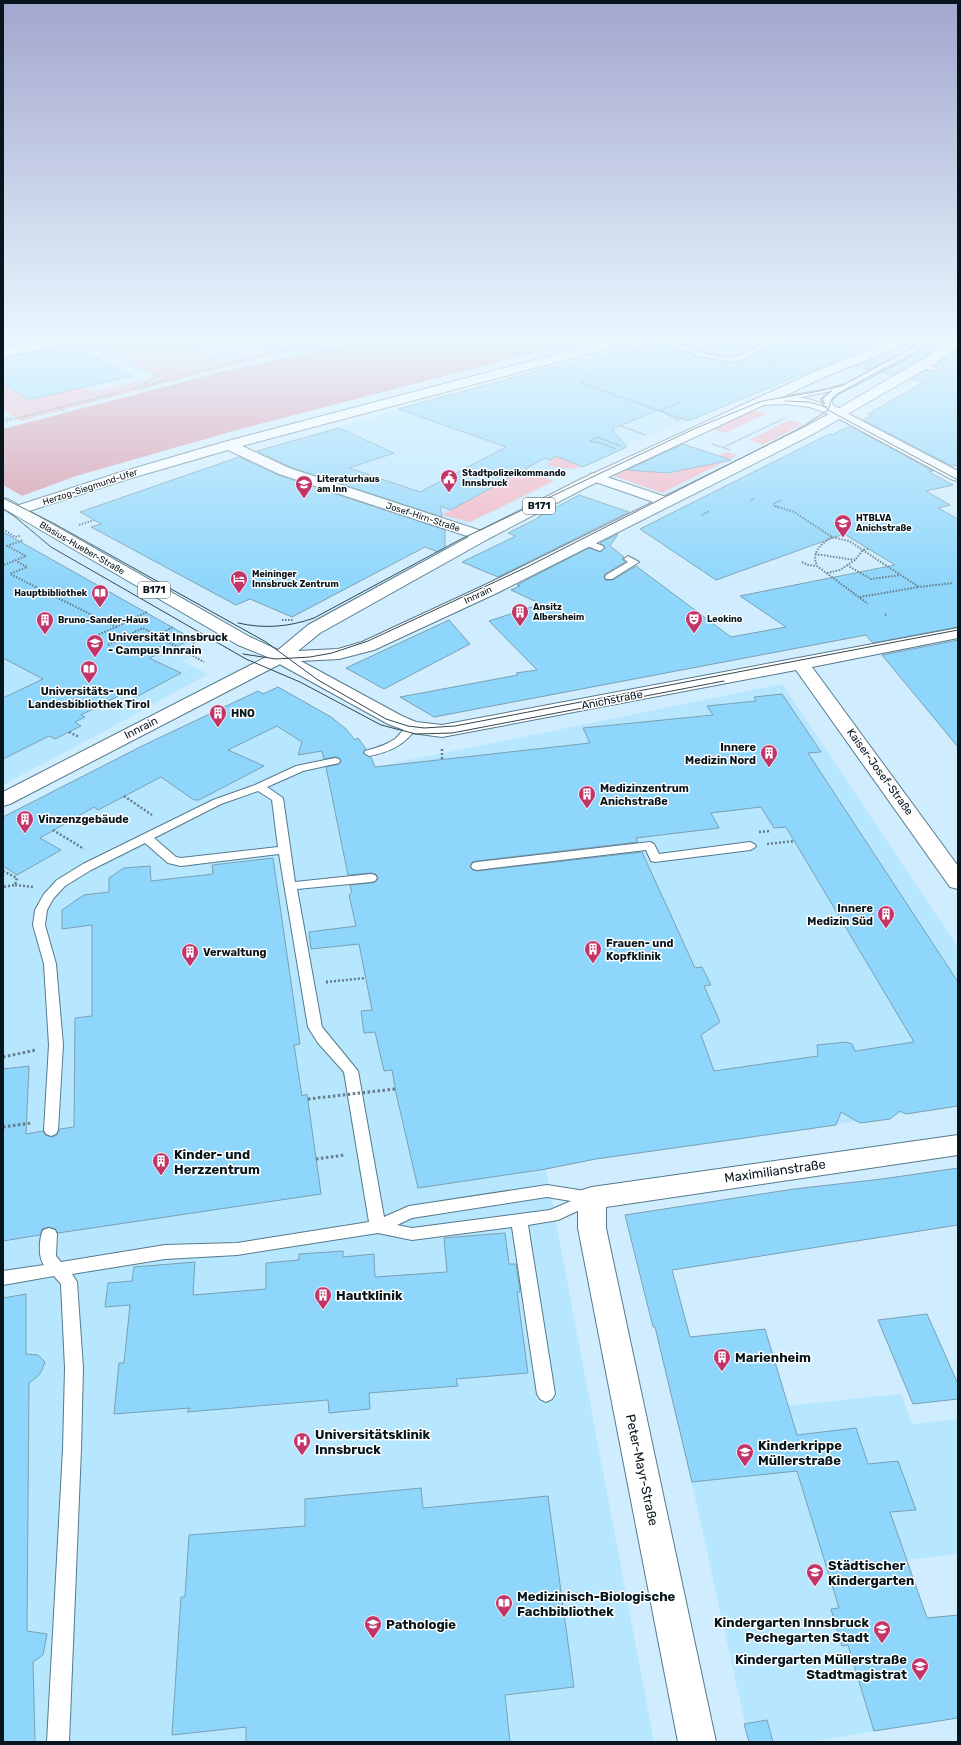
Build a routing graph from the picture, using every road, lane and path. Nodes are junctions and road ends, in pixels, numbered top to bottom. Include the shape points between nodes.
1 (318, 421) edge
2 (683, 421) edge
3 (716, 421) edge
4 (778, 421) edge
5 (824, 421) edge
6 (855, 421) edge
7 (621, 426) dead end
8 (699, 429) junction
9 (685, 435) junction
10 (652, 437) dead end
11 (229, 445) junction
12 (724, 447) junction
13 (626, 448) dead end
14 (617, 449) dead end
15 (755, 458) junction
16 (596, 477) junction
17 (958, 477) edge
18 (755, 498) dead end
19 (782, 500) dead end
20 (750, 501) dead end
21 (667, 502) junction
22 (11, 506) edge
23 (709, 511) dead end
24 (702, 515) dead end
25 (94, 520) dead end
26 (79, 525) dead end
27 (3, 529) edge
28 (20, 536) dead end
29 (482, 536) junction
30 (832, 537) junction
31 (24, 540) dead end
32 (853, 540) dead end
33 (848, 541) junction
34 (868, 548) dead end
35 (863, 550) junction
36 (815, 554) junction
37 (628, 559) dead end
38 (15, 560) junction
39 (855, 560) junction
40 (802, 562) dead end
41 (4, 565) dead end
42 (847, 565) junction
43 (817, 566) junction
44 (827, 573) junction
45 (902, 575) junction
46 (609, 577) dead end
47 (953, 583) dead end
48 (919, 587) junction
49 (860, 597) junction
50 (868, 604) dead end
51 (147, 612) dead end
52 (116, 627) junction
53 (173, 627) dead end
54 (958, 633) edge
55 (157, 635) junction
56 (93, 637) dead end
57 (203, 638) dead end
58 (194, 643) dead end
59 (108, 645) dead end
60 (280, 657) junction
61 (204, 662) dead end
62 (800, 663) junction
63 (412, 727) junction
64 (442, 749) dead end
65 (369, 753) dead end
66 (442, 759) dead end
67 (335, 761) dead end
68 (259, 787) junction
69 (124, 796) dead end
70 (3, 800) edge
71 (169, 826) junction
72 (53, 830) dead end
73 (145, 837) junction
74 (795, 841) dead end
75 (750, 846) joint
76 (284, 850) junction
77 (101, 860) junction
78 (477, 866) dead end
79 (3, 871) edge
80 (372, 878) dead end
81 (958, 882) edge
82 (290, 886) junction
83 (3, 887) edge
84 (366, 978) dead end
85 (307, 984) junction
86 (56, 1045) junction
87 (3, 1058) edge
88 (395, 1089) dead end
89 (308, 1099) dead end
90 (16, 1125) dead end
91 (3, 1127) edge
92 (51, 1130) dead end
93 (958, 1145) edge
94 (365, 1153) junction
95 (316, 1159) dead end
96 (592, 1198) junction
97 (519, 1220) junction
98 (378, 1227) junction
99 (49, 1234) dead end
100 (59, 1269) junction
101 (3, 1278) edge
102 (546, 1394) dead end
103 (58, 1742) edge
104 (698, 1742) edge

1 - 11 main road, Herzog-Siegmund-Ufer
2 - 8 path
3 - 8 main road, Innrain / B171
4 - 12 path
5 - 15 main road, Innrain / B171
6 - 17 main road
7 - 10 path
8 - 9 main road, Innrain / B171
9 - 12 path
9 - 16 main road, Innrain / B171
11 - 22 main road, Herzog-Siegmund-Ufer
11 - 29 main road, Josef-Hirn-Straße via 284,471
12 - 15 path
13 - 14 path via 597,437 590,441
15 - 21 main road, Innrain / B171
16 - 21 main road
16 - 29 main road, Innrain / B171
18 - 20 path
19 - 30 path via 773,505 794,512
21 - 60 main road, Innrain / B171 via 593,545 368,646 340,654
22 - 60 main road, Blasius-Hueber-Straße / B171 via 226,632
23 - 24 path
25 - 26 path
27 - 28 path via 15,537
29 - 60 main road, Innrain / B171 via 308,633
30 - 33 path
30 - 36 path via 820,545
31 - 38 path via 7,546 26,556
32 - 33 path
33 - 35 path
34 - 35 path
35 - 39 path
35 - 45 path
36 - 39 path
36 - 43 path
37 - 46 lane via 636,562
38 - 41 path
38 - 52 path via 27,566 10,574
39 - 42 path
40 - 43 path
42 - 44 path via 840,570
42 - 45 path via 871,580
43 - 44 path
44 - 49 path
45 - 48 path
47 - 48 path
48 - 49 path
49 - 50 path
51 - 52 path
52 - 56 path
53 - 55 path
54 - 62 main road, Anichstraße
55 - 59 path via 142,628
55 - 61 path
57 - 58 path
60 - 63 main road, Anichstraße
60 - 70 main road, Innrain
62 - 63 main road, Anichstraße via 466,728 433,731
62 - 81 main road, Kaiser-Josef-Straße
63 - 65 lane via 390,747
64 - 66 path
67 - 68 lane via 300,768
68 - 71 lane via 217,802
68 - 76 lane via 276,798
69 - 71 path
71 - 73 lane
72 - 77 path
73 - 76 lane via 172,860 181,862
73 - 77 lane
74 - 75 path
75 - 78 lane via 655,858 650,846
76 - 82 lane
77 - 86 lane via 54,889 41,910 39,925 50,964
79 - 83 path via 16,878 15,885
80 - 82 lane
82 - 85 lane
84 - 85 path
85 - 94 lane via 315,1027 321,1038 346,1062 351,1071
86 - 87 path
86 - 92 lane
88 - 89 path, bridge
90 - 91 path
93 - 96 main road, Maximilianstraße
94 - 95 path
94 - 98 lane
96 - 97 lane via 552,1216
96 - 98 lane via 547,1191 409,1212
96 - 104 main road, Peter-Mayr-Straße via 592,1228
97 - 98 lane via 412,1234
97 - 102 lane
98 - 100 lane via 237,1249 165,1252
99 - 100 lane via 48,1258
100 - 101 lane
100 - 103 lane via 69,1282 74,1368

